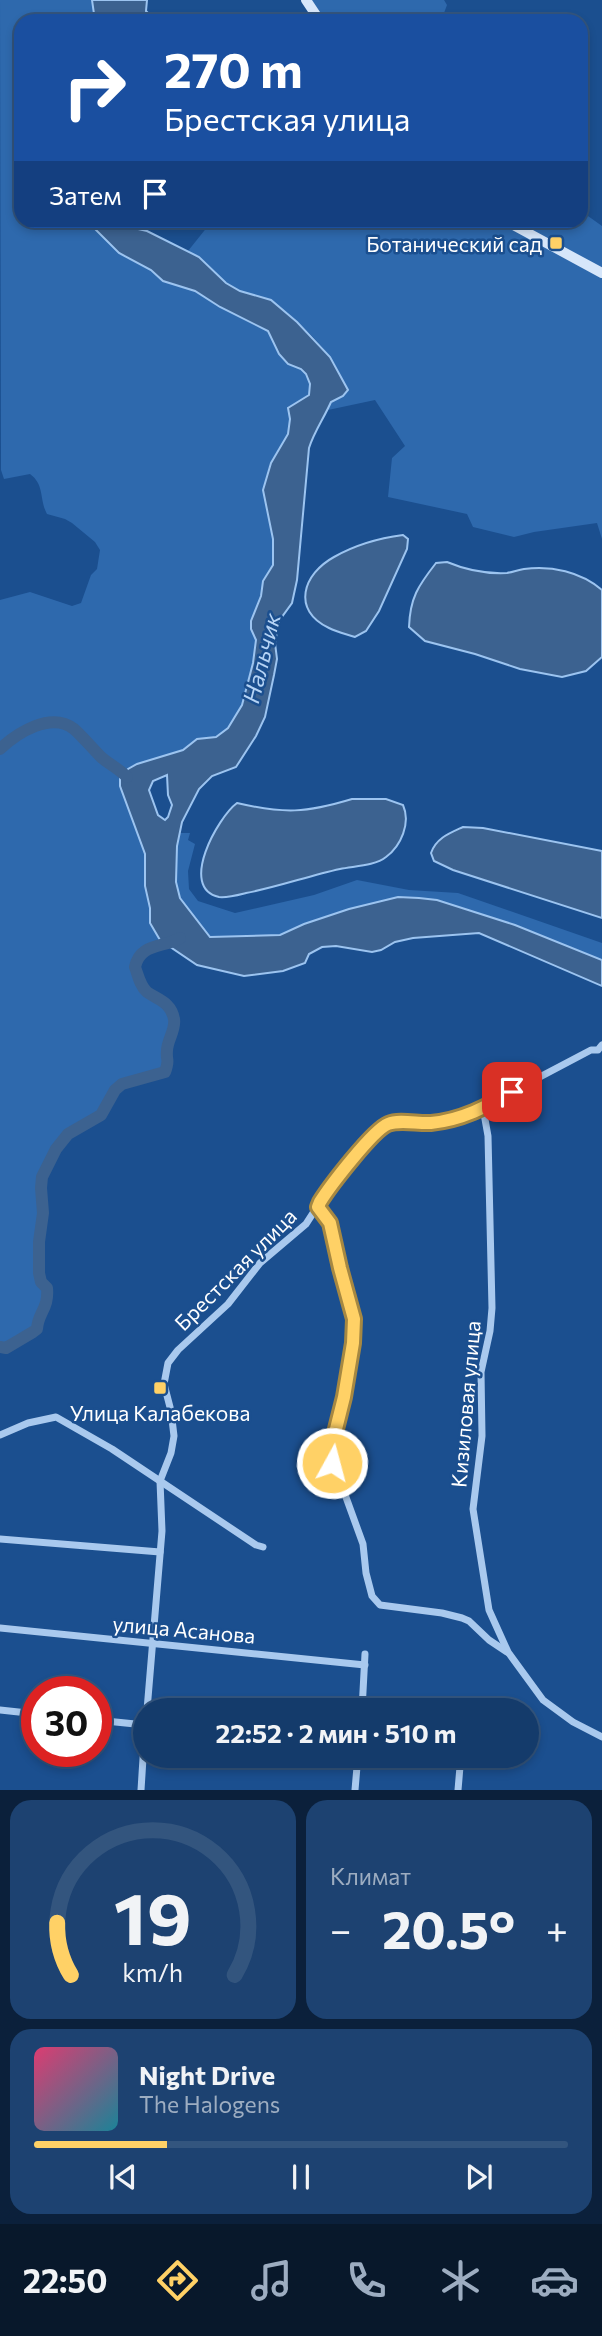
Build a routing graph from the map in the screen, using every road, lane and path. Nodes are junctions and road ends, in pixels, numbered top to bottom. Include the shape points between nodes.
1 (519, 228) edge
2 (602, 273) edge
3 (600, 1047) edge
4 (602, 1059) edge
5 (483, 1108) junction
6 (318, 1207) junction
7 (0, 1435) edge
8 (160, 1481) junction
9 (0, 1539) edge
10 (262, 1547) dead end
11 (160, 1552) junction
12 (0, 1628) edge
13 (152, 1645) junction
14 (508, 1652) junction
15 (365, 1654) dead end
16 (365, 1665) junction
17 (148, 1698) edge
18 (363, 1698) edge
19 (0, 1710) edge
20 (21, 1712) edge
21 (112, 1722) edge
22 (133, 1725) edge
23 (602, 1737) edge
24 (142, 1768) edge
25 (357, 1768) edge
26 (460, 1768) edge
27 (141, 1790) edge
28 (355, 1790) edge
29 (458, 1790) edge

1 - 2 street
3 - 4 street
3 - 5 street, Брестская улица
5 - 6 street, Брестская улица via 439,1122 385,1125
5 - 14 street, Кизиловая улица via 488,1136 492,1308 481,1372 482,1436 473,1514 489,1610
6 - 8 street, Брестская улица via 168,1363 163,1384 174,1436
6 - 14 street via 330,1223 354,1319 331,1456 363,1544 372,1596 380,1605 469,1621
7 - 8 street via 56,1417
8 - 10 street
8 - 11 street
9 - 11 street
11 - 13 street
12 - 13 street, улица Асанова
13 - 16 street, улица Асанова
13 - 17 street
14 - 23 street, Кизиловая улица via 543,1700
15 - 16 street
16 - 18 street
19 - 20 street
21 - 22 street
24 - 27 street
25 - 28 street
26 - 29 street

